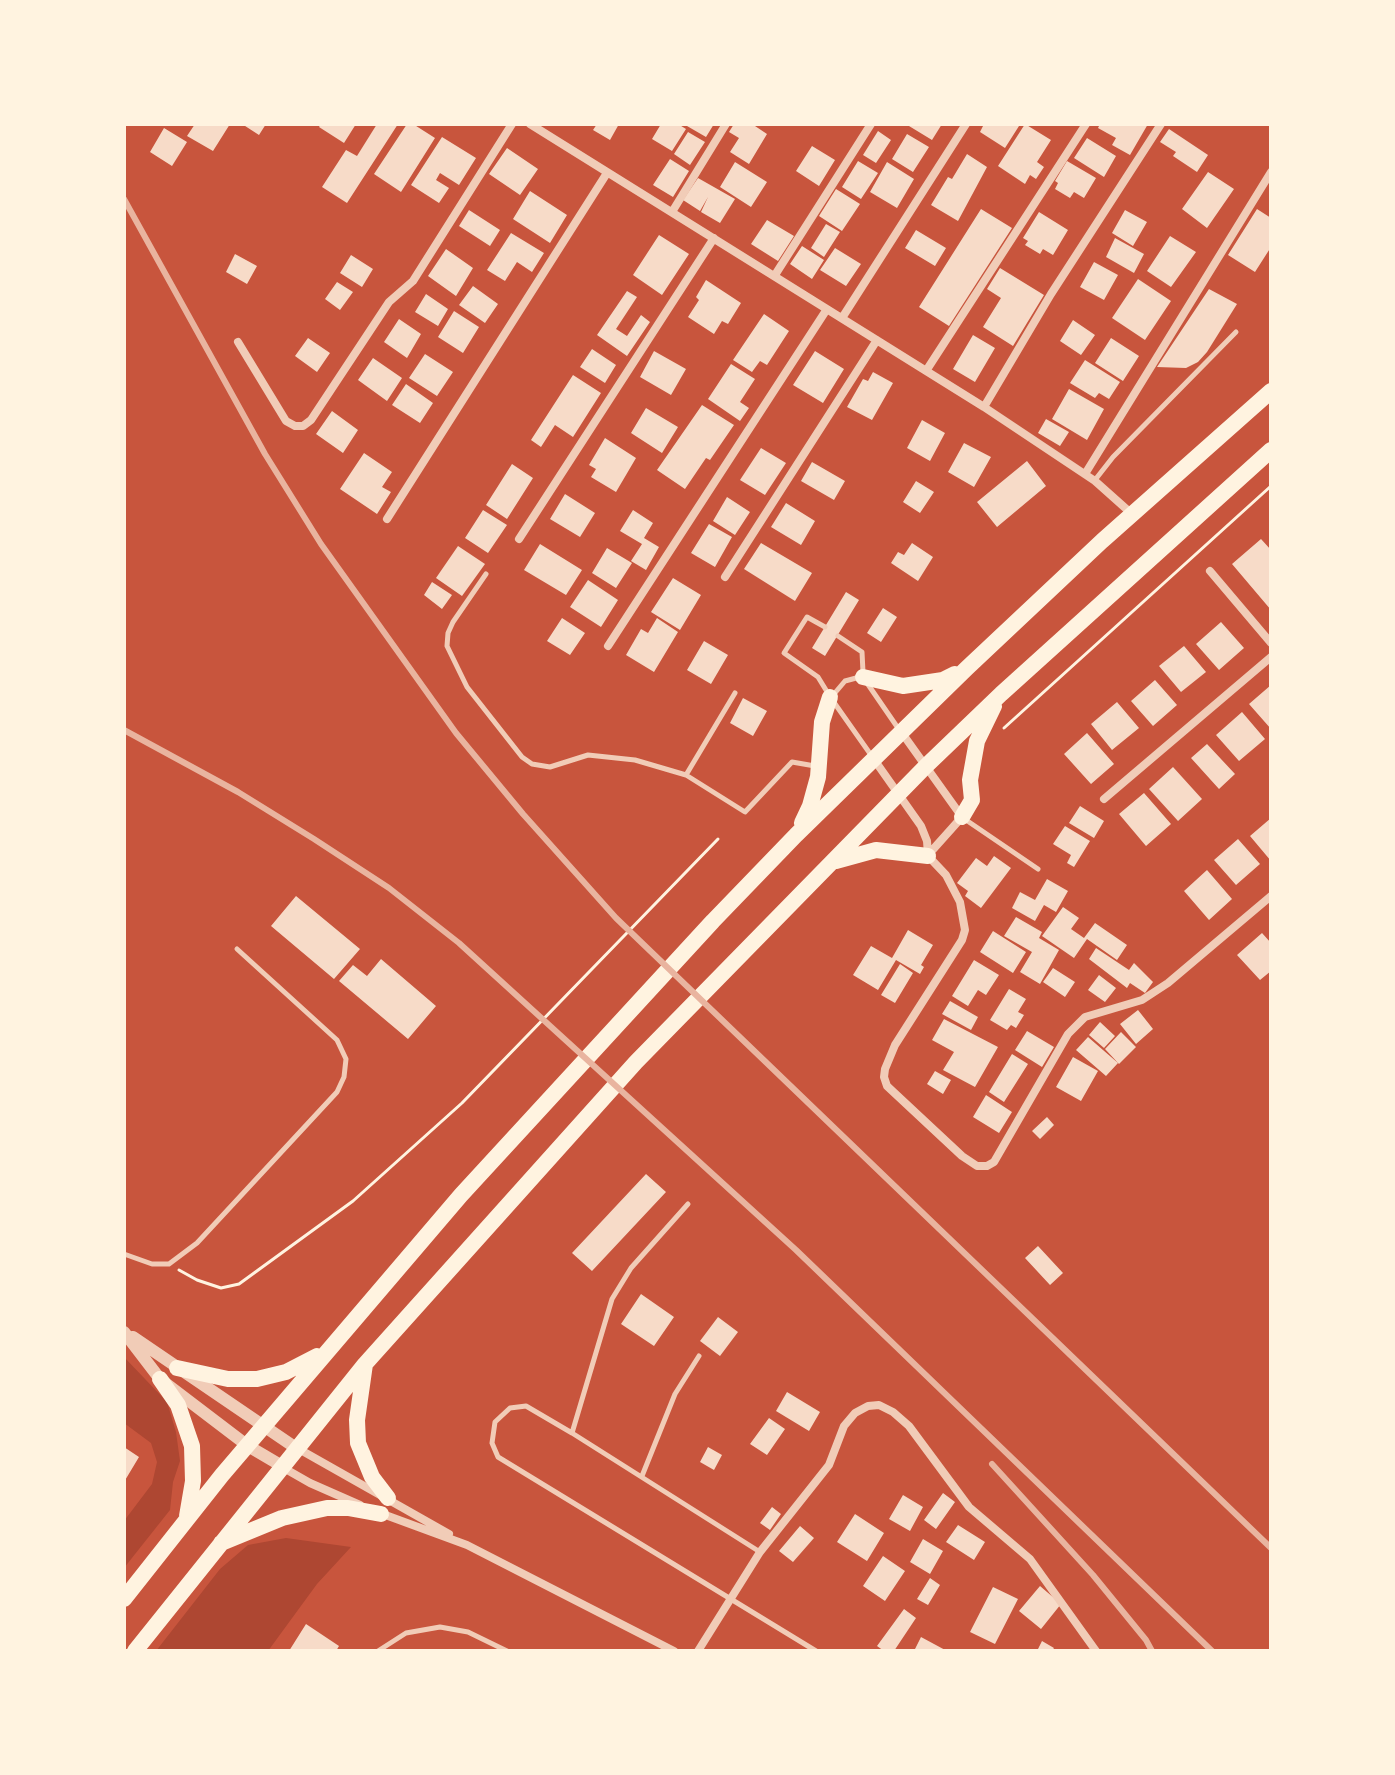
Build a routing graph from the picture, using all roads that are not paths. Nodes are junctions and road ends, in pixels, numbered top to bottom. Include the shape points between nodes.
1 (512, 124) edge
2 (530, 124) edge
3 (726, 124) edge
4 (871, 124) edge
5 (966, 124) edge
6 (1086, 124) edge
7 (1161, 124) edge
8 (1271, 172) edge
9 (607, 173) junction
10 (672, 212) junction
11 (714, 238) junction
12 (775, 275) junction
13 (827, 309) junction
14 (842, 318) junction
15 (1236, 332) dead end
16 (877, 340) junction
17 (238, 342) dead end
18 (926, 371) junction
19 (1271, 391) edge
20 (984, 407) junction
21 (1271, 450) edge
22 (1085, 474) junction
23 (1095, 481) junction
24 (1132, 514) junction
25 (387, 519) dead end
26 (519, 539) dead end
27 (1210, 571) dead end
28 (486, 574) dead end
29 (725, 577) dead end
30 (825, 627) dead end
31 (838, 636) dead end
32 (1271, 643) edge
33 (608, 646) dead end
34 (1271, 657) edge
35 (967, 668) junction
36 (863, 677) junction
37 (735, 693) dead end
38 (1001, 694) junction
39 (830, 697) junction
40 (901, 732) junction
41 (873, 758) junction
42 (926, 766) junction
43 (820, 767) junction
44 (686, 775) junction
45 (899, 793) junction
46 (1104, 799) dead end
47 (962, 817) junction
48 (796, 835) junction
49 (928, 856) junction
50 (827, 866) junction
51 (1038, 869) dead end
52 (1271, 896) edge
53 (237, 949) dead end
54 (688, 1204) dead end
55 (124, 1254) edge
56 (124, 1332) edge
57 (326, 1352) junction
58 (699, 1356) dead end
59 (365, 1364) junction
60 (177, 1368) junction
61 (160, 1379) junction
62 (264, 1427) junction
63 (572, 1433) junction
64 (248, 1446) junction
65 (296, 1448) junction
66 (282, 1466) junction
67 (642, 1476) junction
68 (388, 1498) junction
69 (381, 1514) junction
70 (187, 1518) junction
71 (220, 1543) junction
72 (467, 1545) junction
73 (760, 1552) junction
74 (730, 1598) junction
75 (124, 1599) edge
76 (135, 1651) edge
77 (378, 1651) edge
78 (507, 1651) edge
79 (674, 1651) edge
80 (698, 1651) edge
81 (816, 1651) edge
82 (1096, 1651) edge

1 - 17 street via 413,281 389,302 311,420 303,426 286,421
2 - 9 street
3 - 10 street
4 - 12 street
5 - 14 street
6 - 18 street
7 - 20 street
8 - 22 street
9 - 10 street
9 - 25 street
10 - 11 street
11 - 12 street
11 - 26 street
12 - 13 street
13 - 14 street
13 - 33 street
14 - 16 street
15 - 23 lane
16 - 18 street
16 - 29 street
18 - 20 street
19 - 24 main road
20 - 22 street
21 - 38 main road
22 - 23 street
23 - 24 street
24 - 35 main road
27 - 32 street
28 - 44 lane via 453,622 447,646 467,687 522,757 541,768 600,755
30 - 39 lane via 807,617 784,653 818,677
31 - 36 lane via 862,652
34 - 46 street
35 - 36 main road via 921,685
35 - 40 main road
36 - 39 lane via 845,681
36 - 40 lane
37 - 44 lane
38 - 42 main road
38 - 47 main road via 977,741 972,800
39 - 41 lane
39 - 43 main road via 822,722
40 - 41 main road
40 - 42 street
41 - 45 street
41 - 48 main road
42 - 45 main road
42 - 47 street
43 - 44 lane via 792,762 745,812
43 - 48 main road
45 - 49 street via 921,826
45 - 50 main road
47 - 49 street
47 - 51 lane
48 - 57 main road via 598,1043
49 - 50 main road via 876,850
49 - 52 street via 960,902 965,930 895,1045 884,1077 887,1086 977,1166 994,1162 1068,1034 1085,1017 1142,1000
50 - 59 main road via 636,1062
53 - 55 lane via 337,1040 346,1059 344,1077 337,1092 197,1243 169,1264
54 - 63 lane via 631,1268 612,1299
56 - 60 street
56 - 61 street
57 - 60 main road via 286,1372 257,1379
57 - 62 main road
58 - 67 lane via 675,1394
59 - 65 main road
59 - 68 main road via 358,1443
60 - 62 street
61 - 64 street
61 - 70 main road via 178,1405 192,1446
62 - 64 main road
62 - 65 street
63 - 67 lane
63 - 74 lane via 526,1406 510,1408 495,1422 492,1443 498,1457
64 - 66 street
64 - 70 main road
65 - 66 main road
65 - 68 street
66 - 69 street
66 - 71 main road
67 - 73 lane
68 - 72 street
69 - 71 main road via 338,1508 299,1513
69 - 72 street
70 - 75 main road
71 - 76 main road
72 - 79 street
73 - 74 street
73 - 82 street via 829,1465 844,1426 855,1413 879,1405 909,1426 969,1507 1030,1559
74 - 80 street
74 - 81 lane
77 - 78 lane via 406,1633 440,1627 468,1632

